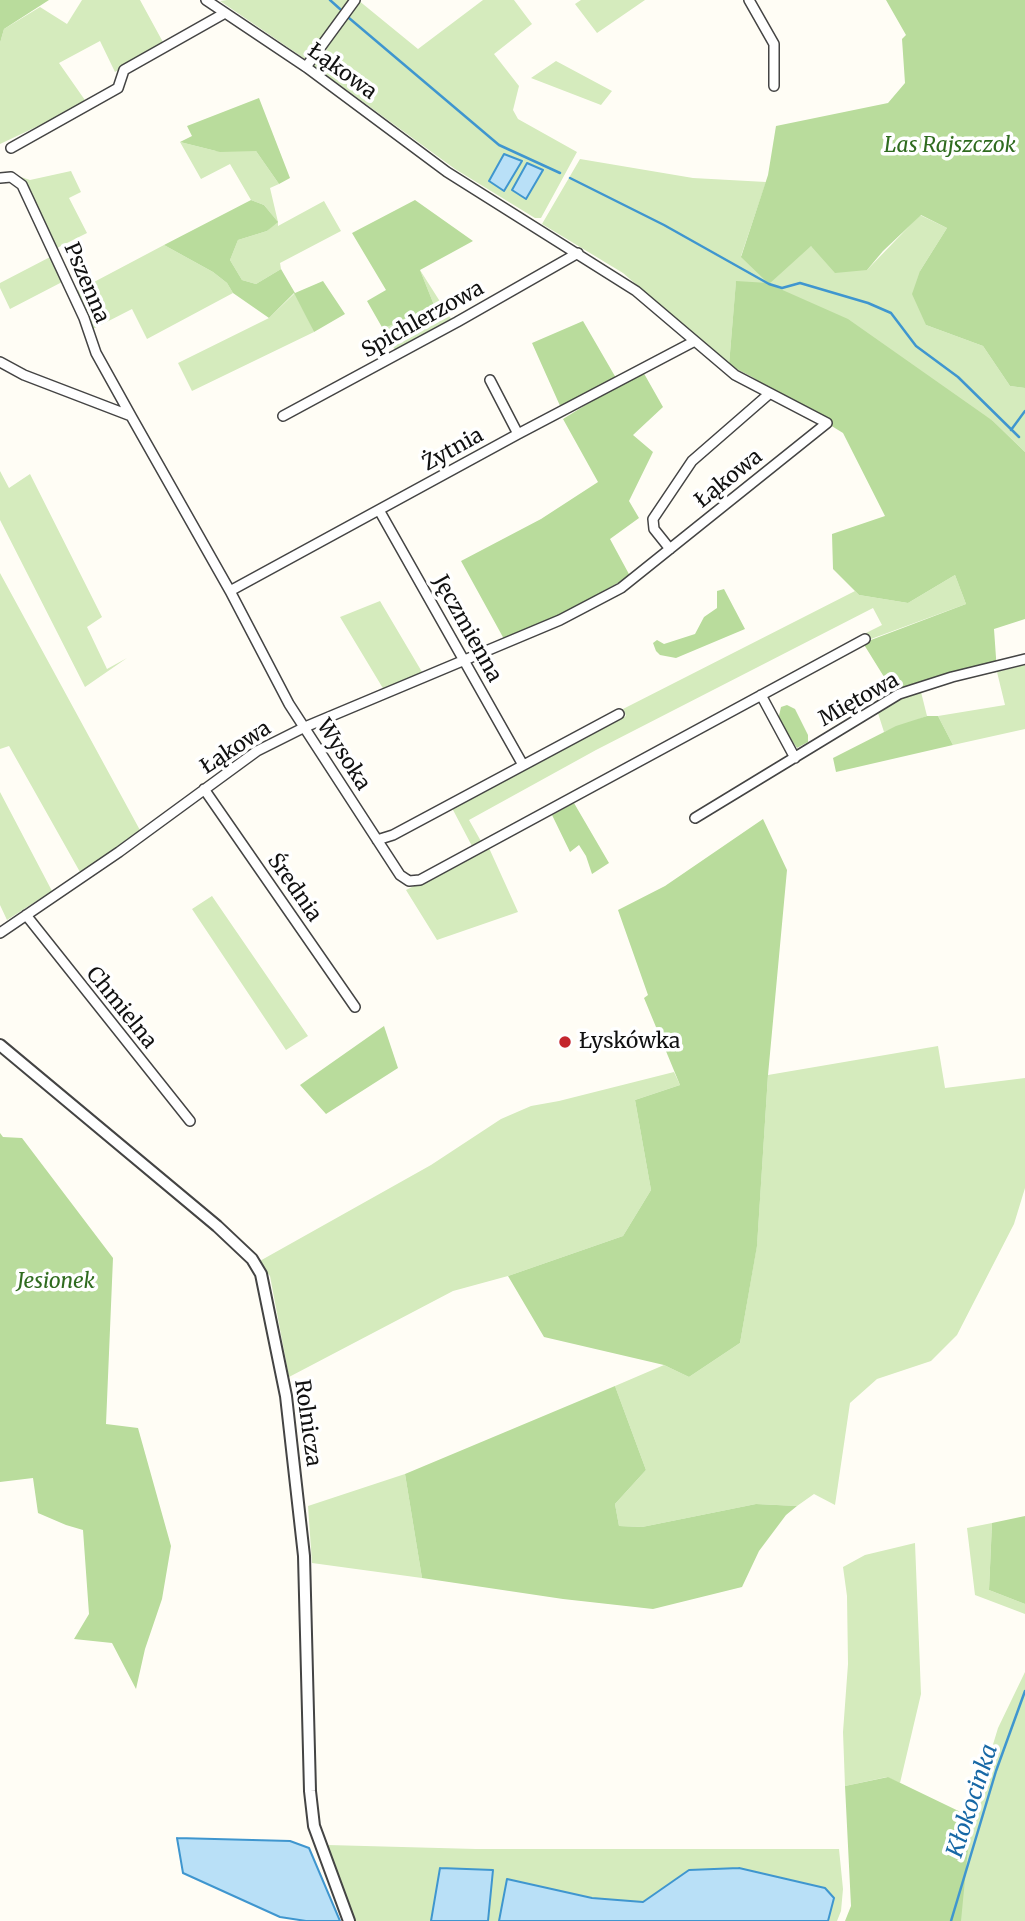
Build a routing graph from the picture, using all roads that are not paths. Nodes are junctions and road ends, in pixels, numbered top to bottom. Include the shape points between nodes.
1 (206, 0) edge
2 (355, 0) edge
3 (749, 0) edge
4 (225, 13) junction
5 (306, 67) junction
6 (774, 86) dead end
7 (11, 148) dead end
8 (0, 178) edge
9 (578, 253) junction
10 (693, 342) junction
11 (0, 362) edge
12 (490, 380) dead end
13 (769, 394) junction
14 (131, 416) junction
15 (283, 416) dead end
16 (518, 434) junction
17 (379, 510) junction
18 (670, 550) junction
19 (230, 591) junction
20 (864, 639) dead end
21 (1025, 659) edge
22 (465, 660) junction
23 (761, 695) junction
24 (619, 713) dead end
25 (304, 727) junction
26 (795, 758) junction
27 (523, 765) junction
28 (204, 789) junction
29 (695, 818) dead end
30 (377, 840) junction
31 (26, 915) junction
32 (0, 933) edge
33 (355, 1007) dead end
34 (0, 1045) edge
35 (190, 1121) dead end
36 (349, 1921) edge

1 - 4 street, Łąkowa
2 - 5 street
3 - 6 street via 774,44
4 - 5 street, Łąkowa
4 - 7 street via 124,70 118,88
5 - 9 street, Łąkowa via 447,172
8 - 14 street, Pszenna via 11,177 22,185 96,353
9 - 10 street, Łąkowa via 636,291
9 - 15 street, Spichlerzowa
10 - 13 street, Łąkowa via 735,375
10 - 16 street, Żytnia
11 - 14 street
12 - 16 street
13 - 18 street via 692,461 653,519 654,529
13 - 18 street, Łąkowa via 827,423
14 - 19 street, Wysoka
16 - 17 street, Żytnia
17 - 19 street, Żytnia
17 - 22 street, Jęczmienna
18 - 22 street, Łąkowa via 593,604
19 - 25 street, Wysoka
20 - 23 street, Wysoka
21 - 26 street, Miętowa via 899,694
22 - 25 street, Łąkowa
22 - 27 street, Jęczmienna
23 - 26 street
23 - 30 street, Wysoka via 420,880 409,881 400,875
24 - 27 street
25 - 28 street, Łąkowa via 257,751
25 - 30 street, Wysoka
26 - 29 street, Miętowa
27 - 30 street
28 - 31 street, Łąkowa
28 - 33 street, Średnia
31 - 32 street, Łąkowa
31 - 35 street, Chmielna
34 - 36 street, Rolnicza via 217,1226 252,1259 261,1274 286,1396 304,1556 314,1826

